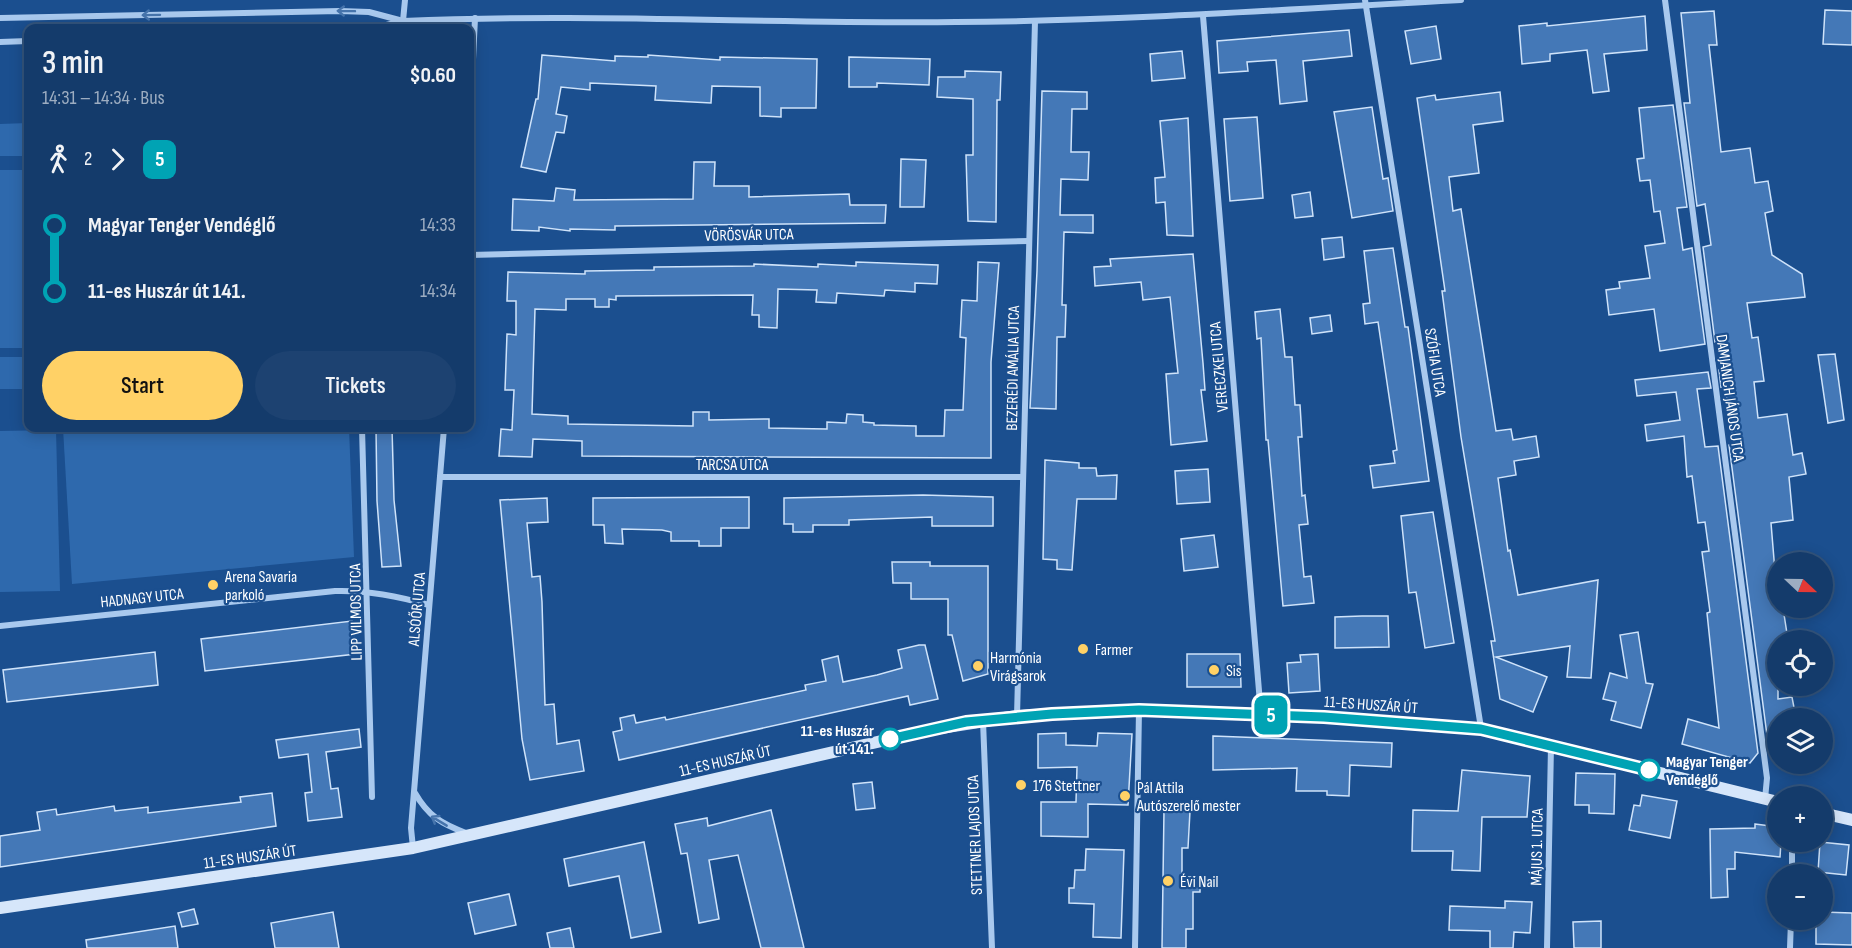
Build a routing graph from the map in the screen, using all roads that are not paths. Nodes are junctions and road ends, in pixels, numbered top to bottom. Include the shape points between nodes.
1 (405, 0) edge
2 (1461, 0) edge
3 (1665, 0) edge
4 (1365, 3) edge
5 (1203, 16) junction
6 (0, 18) edge
7 (475, 18) junction
8 (403, 21) junction
9 (1035, 21) junction
10 (391, 24) edge
11 (474, 39) edge
12 (24, 41) edge
13 (0, 42) edge
14 (1029, 241) junction
15 (474, 255) edge
16 (362, 432) edge
17 (444, 432) edge
18 (440, 477) junction
19 (1023, 477) junction
20 (368, 591) junction
21 (429, 605) junction
22 (0, 626) edge
23 (1139, 710) junction
24 (1261, 715) junction
25 (1017, 716) junction
26 (983, 720) junction
27 (1481, 729) junction
28 (1551, 746) junction
29 (414, 793) junction
30 (372, 797) dead end
31 (1765, 799) joint
32 (1833, 816) edge
33 (1852, 820) edge
34 (474, 835) junction
35 (413, 848) junction
36 (0, 908) edge
37 (1791, 930) edge
38 (992, 948) edge
39 (1135, 948) edge
40 (1548, 948) edge
41 (1790, 948) edge

1 - 8 street
2 - 4 street
3 - 31 street, DAMJANICH JÁNOS UTCA via 1767,778
4 - 5 street
4 - 27 street, SZÓFIA UTCA
5 - 9 street
5 - 24 street, VERECZKEI UTCA
8 -> 6 street via 369,12 340,11
7 - 8 street
7 - 9 street
7 - 11 street
8 - 10 street
9 - 14 street, BEZERÉDI AMÁLIA UTCA
12 - 13 street
14 - 15 street, VÖRÖSVÁR UTCA
14 - 19 street, BEZERÉDI AMÁLIA UTCA
16 - 20 street, LIPP VILMOS UTCA
17 - 18 street, ALSÓŐR UTCA
18 - 19 street, TARCSA UTCA
18 - 21 street, ALSÓŐR UTCA
19 - 25 street, BEZERÉDI AMÁLIA UTCA
20 - 21 street, HADNAGY UTCA
20 - 22 street, HADNAGY UTCA via 284,595
20 - 30 street, LIPP VILMOS UTCA
21 - 29 street, ALSÓŐR UTCA
23 - 24 main road, 11-ES HUSZÁR ÚT
23 - 25 main road, 11-ES HUSZÁR ÚT
23 - 39 street
24 - 27 main road, 11-ES HUSZÁR ÚT
25 - 26 main road, 11-ES HUSZÁR ÚT
26 - 34 main road, 11-ES HUSZÁR ÚT
26 - 38 street, STETTNER LAJOS UTCA
27 - 28 main road, 11-ES HUSZÁR ÚT
28 - 31 main road, 11-ES HUSZÁR ÚT
28 - 40 street, MÁJUS 1. UTCA
34 -> 29 street via 438,821
29 - 35 street, ALSÓŐR UTCA
32 - 33 main road
34 - 35 main road, 11-ES HUSZÁR ÚT
35 - 36 main road, 11-ES HUSZÁR ÚT
37 - 41 street

